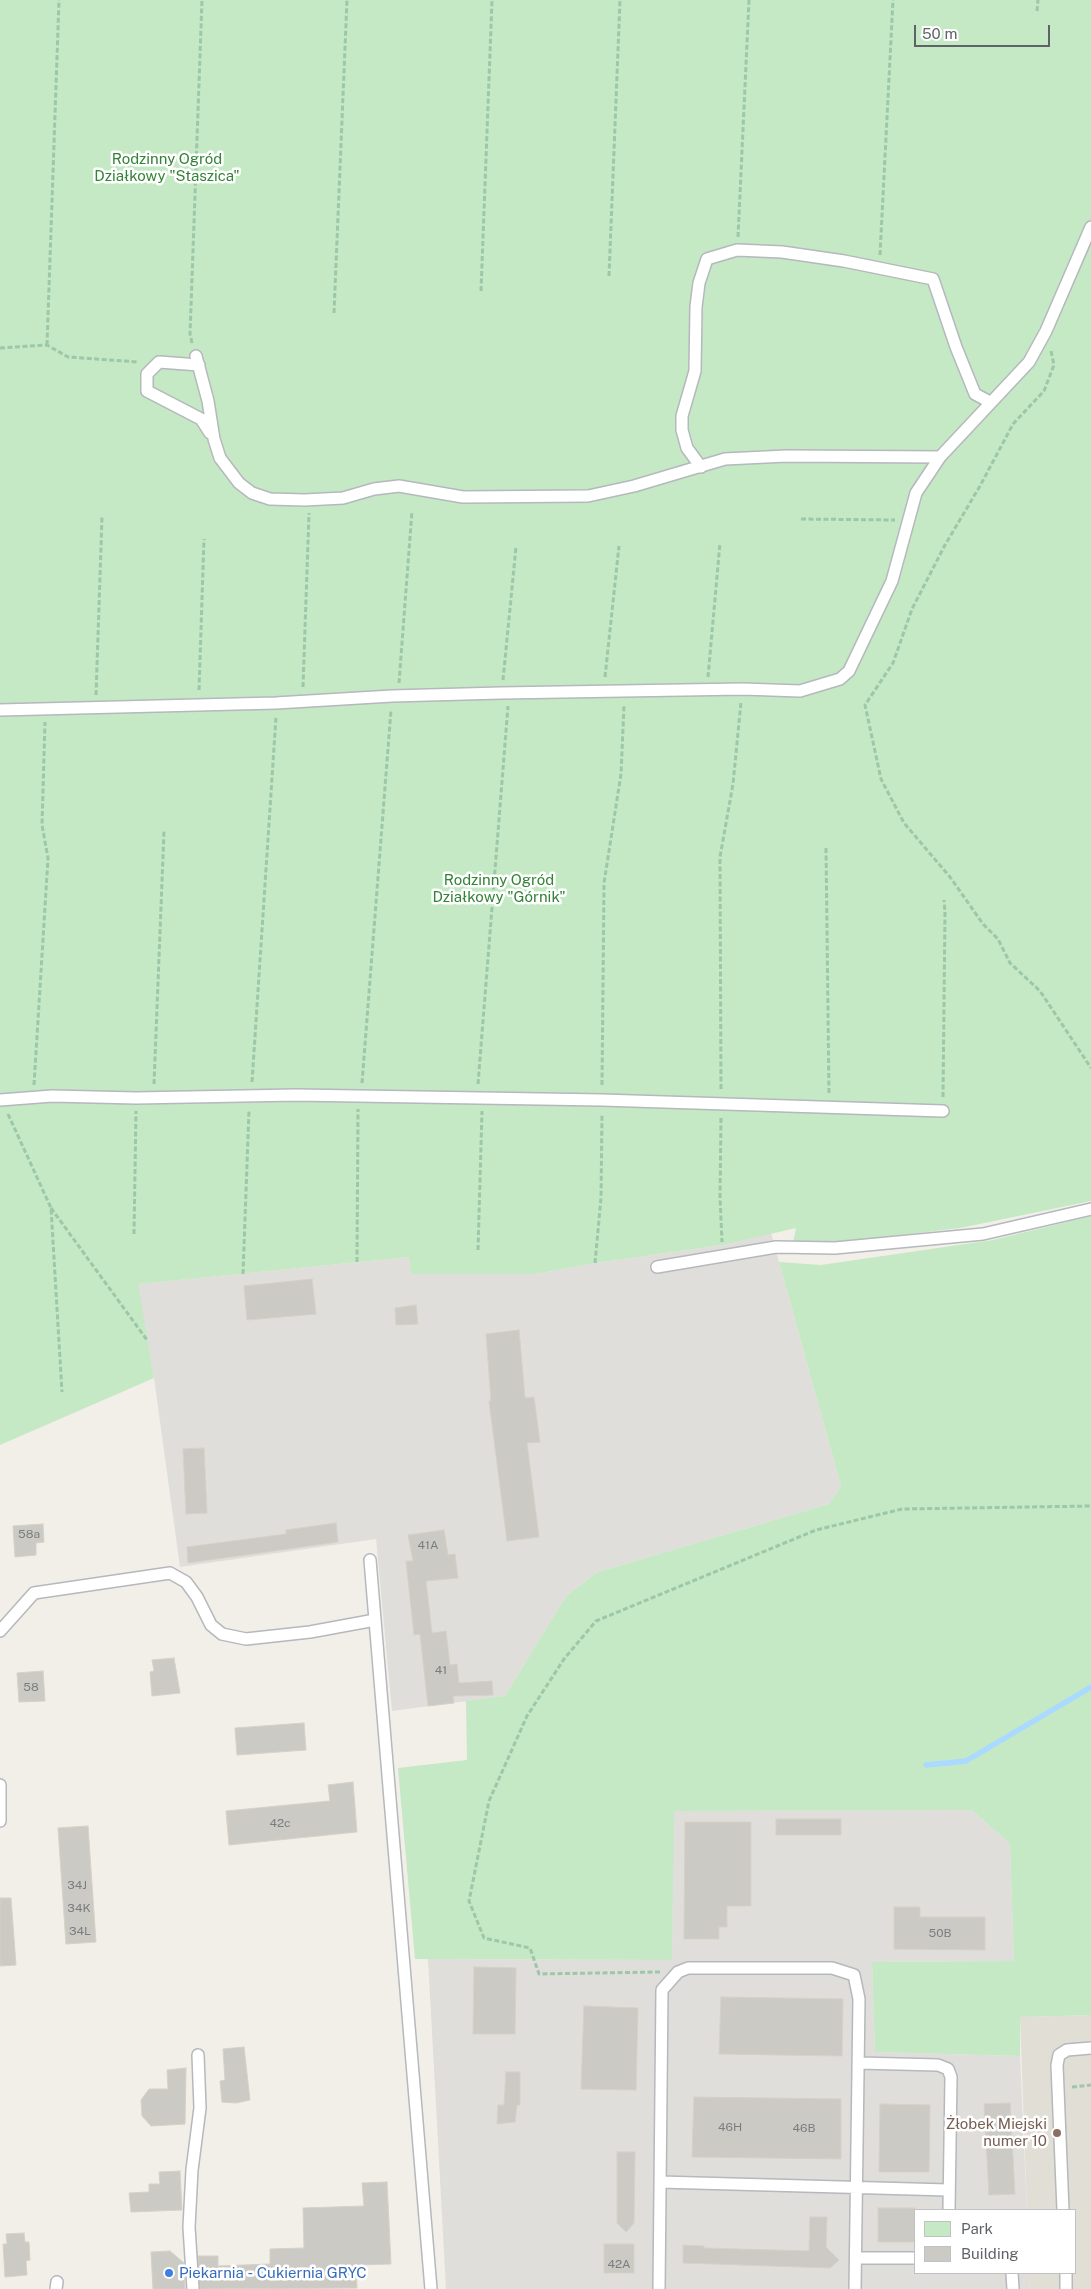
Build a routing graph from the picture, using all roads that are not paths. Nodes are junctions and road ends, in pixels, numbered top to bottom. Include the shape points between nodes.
1 (1091, 227) edge
2 (990, 402) junction
3 (214, 439) junction
4 (940, 457) junction
5 (701, 467) junction
6 (0, 710) edge
7 (2, 1100) edge
8 (942, 1111) road end
9 (1091, 1209) edge
10 (657, 1267) dead end
11 (370, 1560) dead end
12 (375, 1620) junction
13 (0, 1631) edge
14 (0, 1785) edge
15 (0, 1821) edge
16 (1091, 2048) edge
17 (198, 2055) dead end
18 (859, 2063) junction
19 (660, 2182) junction
20 (856, 2188) junction
21 (948, 2190) junction
22 (949, 2209) edge
23 (1063, 2209) edge
24 (856, 2258) junction
25 (914, 2258) edge
26 (1012, 2274) edge
27 (1066, 2274) edge
28 (193, 2289) edge
29 (431, 2289) edge
30 (659, 2289) edge
31 (855, 2289) edge
32 (1013, 2289) edge
33 (1066, 2289) edge

1 - 2 lane via 1046,331 1028,362
2 - 4 lane
2 - 5 lane via 975,394 933,279 782,252 737,250 707,259 699,283 695,371 682,416 682,430 687,448
3 - 3 lane via 201,418 147,391 147,374 159,362 197,360
3 - 5 lane via 220,458 239,483 252,493 270,499 344,498 398,486 463,497 588,496
4 - 5 lane via 786,456 725,459
4 - 6 lane via 916,493 892,581 849,671 840,679 800,691 505,693 276,704
7 - 8 lane via 34,1096 360,1096
9 - 10 lane via 983,1234 835,1248 776,1247
11 - 12 lane
12 - 13 lane via 246,1640 222,1634 211,1625 186,1582 170,1573 34,1593
12 - 29 lane
14 - 15 lane
16 - 23 lane via 1068,2050 1059,2055 1057,2065
17 - 28 lane via 200,2108 189,2227
18 - 19 lane via 858,1998 854,1975 832,1968 688,1968 678,1972 662,1990
18 - 20 lane
18 - 21 lane via 938,2064 948,2069 951,2077
19 - 20 lane
19 - 30 lane
20 - 21 lane
20 - 24 lane
21 - 22 lane
24 - 25 lane
24 - 31 lane
26 - 32 lane
27 - 33 lane

